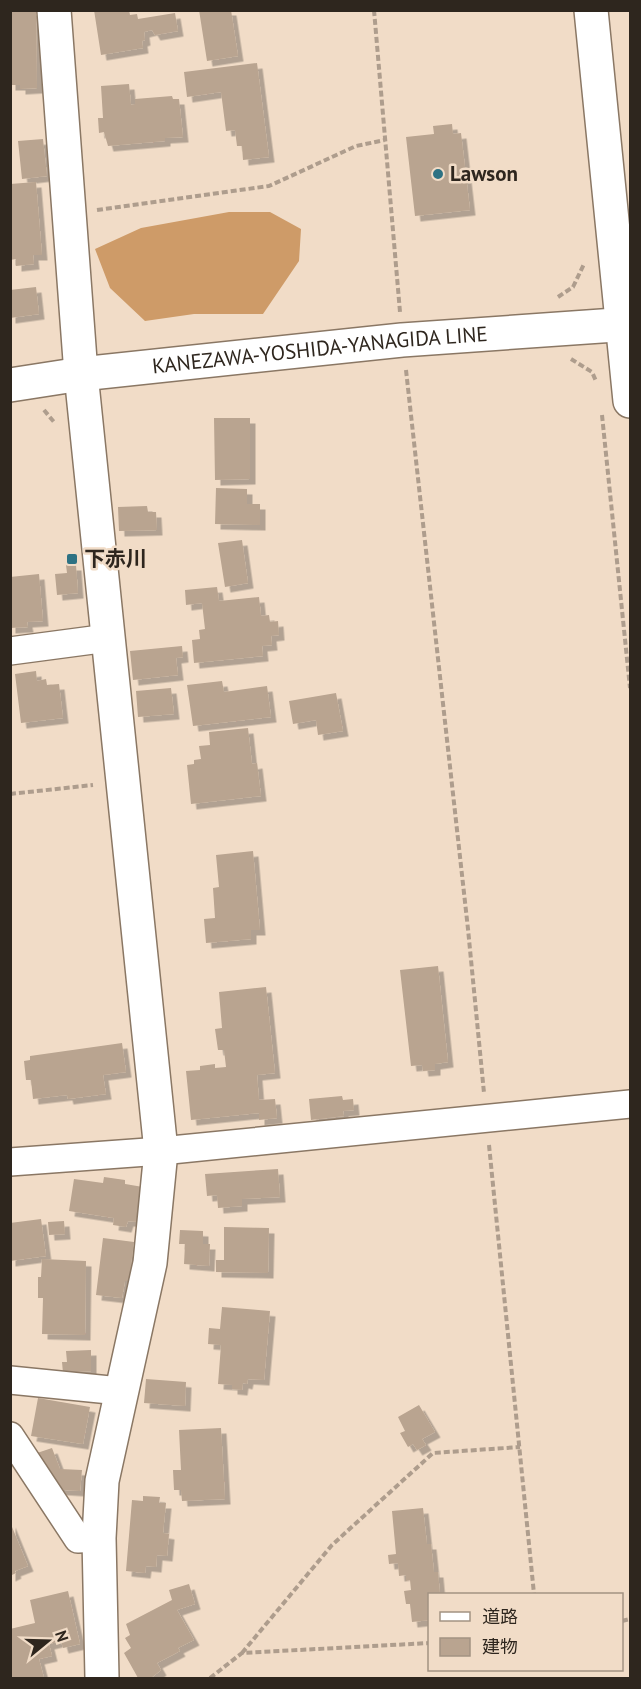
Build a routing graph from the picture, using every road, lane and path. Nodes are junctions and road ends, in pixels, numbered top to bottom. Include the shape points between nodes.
1 (54, 10) edge
2 (374, 10) edge
3 (591, 10) edge
4 (385, 140) junction
5 (69, 214) junction
6 (627, 325) edge
7 (402, 340) junction
8 (568, 358) dead end
9 (81, 374) junction
10 (10, 385) edge
11 (599, 390) dead end
12 (616, 407) edge
13 (108, 638) junction
14 (10, 651) edge
15 (630, 688) edge
16 (123, 782) junction
17 (10, 794) edge
18 (630, 1104) edge
19 (487, 1117) junction
20 (161, 1151) junction
21 (10, 1162) edge
22 (10, 1380) edge
23 (120, 1391) junction
24 (10, 1436) edge
25 (520, 1447) junction
26 (99, 1538) junction
27 (534, 1593) edge
28 (428, 1643) edge
29 (242, 1653) junction
30 (102, 1678) edge
31 (210, 1678) edge

1 - 5 street
2 - 4 path
3 - 6 street
4 - 5 path via 356,146 269,186
4 - 7 path
5 - 9 street
6 - 7 street, KANEZAWA-YOSHIDA-YANAGIDA LINE
6 - 12 street
7 - 9 street, KANEZAWA-YOSHIDA-YANAGIDA LINE
7 - 19 path
8 - 11 path via 592,372
9 - 10 street, KANEZAWA-YOSHIDA-YANAGIDA LINE
9 - 13 street
12 - 15 path
13 - 14 street
13 - 16 street
16 - 17 path
16 - 20 street
18 - 19 street
19 - 20 street
19 - 25 path
20 - 21 street
20 - 23 street via 150,1263
22 - 23 street
23 - 26 street via 102,1480
24 - 26 street via 78,1539
25 - 27 path
25 - 29 path via 433,1453 332,1545
26 - 30 street
28 - 29 path
29 - 31 path

